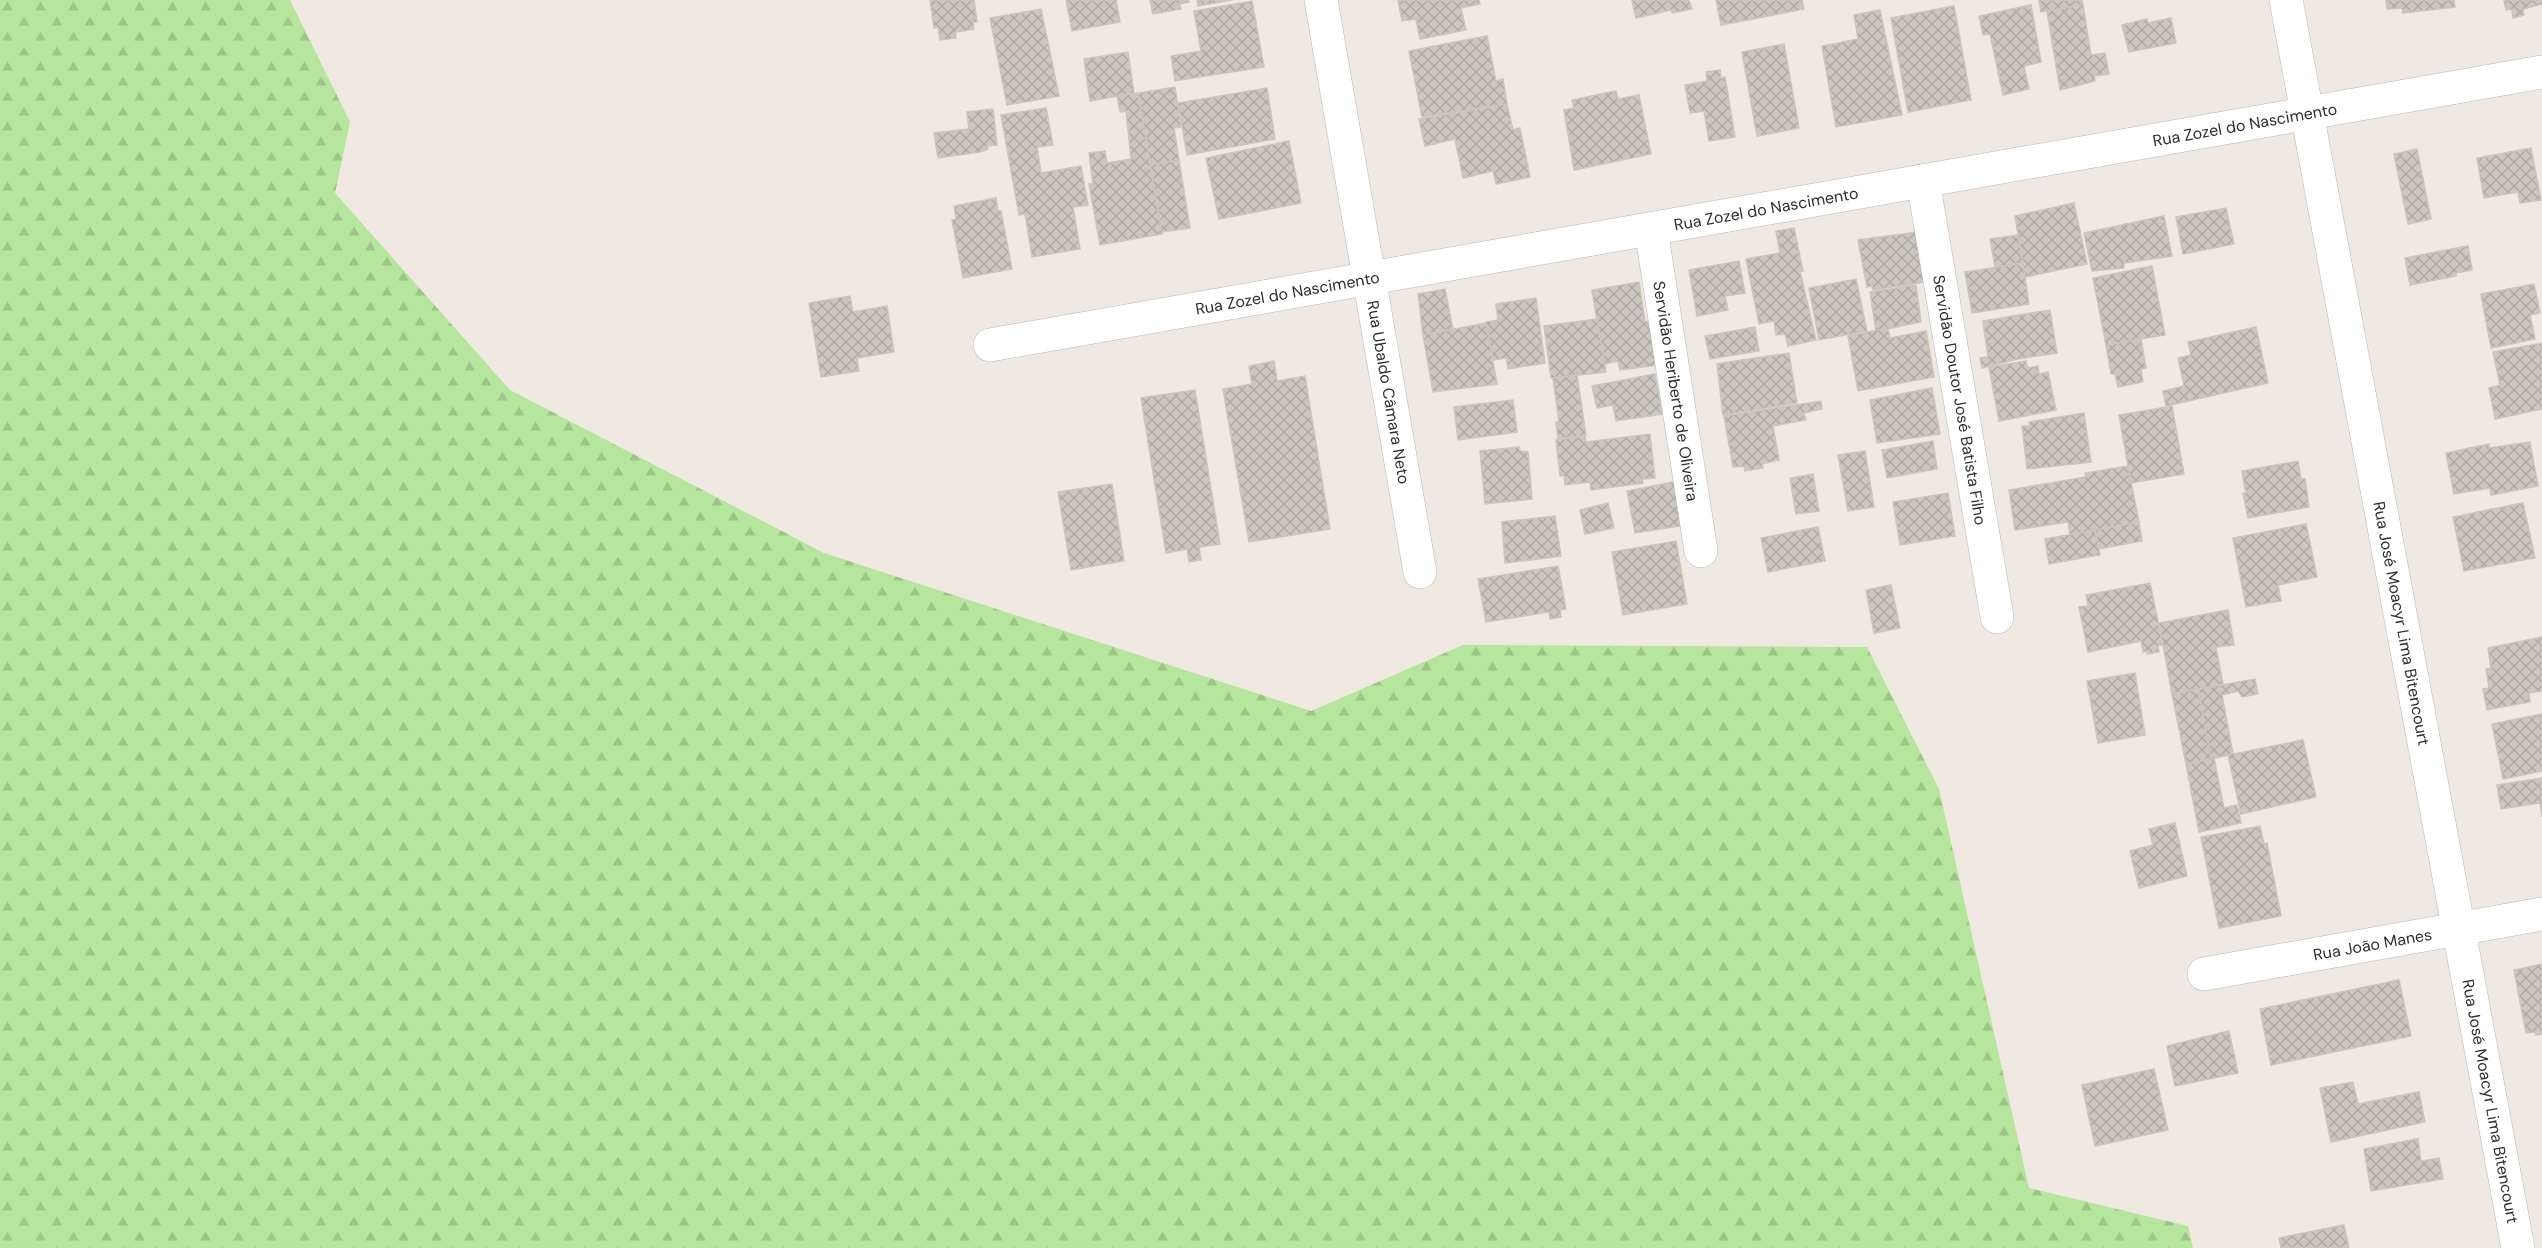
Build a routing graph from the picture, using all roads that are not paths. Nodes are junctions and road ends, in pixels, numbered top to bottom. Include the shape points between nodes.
1 (1321, 0) edge
2 (2286, 0) edge
3 (2542, 72) edge
4 (2307, 113) junction
5 (1923, 181) junction
6 (1651, 229) junction
7 (1369, 278) junction
8 (990, 345) dead end
9 (1701, 551) dead end
10 (1420, 572) dead end
11 (1997, 617) dead end
12 (2542, 914) edge
13 (2458, 929) junction
14 (2204, 974) dead end
15 (2518, 1248) edge

1 - 7 street, Rua Ubaldo Câmara Neto
2 - 4 street, Rua José Moacyr Lima Bitencourt
3 - 4 street, Rua Zozel do Nascimento
4 - 5 street, Rua Zozel do Nascimento
4 - 13 street, Rua José Moacyr Lima Bitencourt
5 - 6 street, Rua Zozel do Nascimento
5 - 11 street, Servidão Doutor José Batista Filho
6 - 7 street, Rua Zozel do Nascimento
6 - 9 street, Servidão Heriberto de Oliveira
7 - 8 street, Rua Zozel do Nascimento
7 - 10 street, Rua Ubaldo Câmara Neto
12 - 13 street, Rua João Manes
13 - 14 street, Rua João Manes
13 - 15 street, Rua José Moacyr Lima Bitencourt

